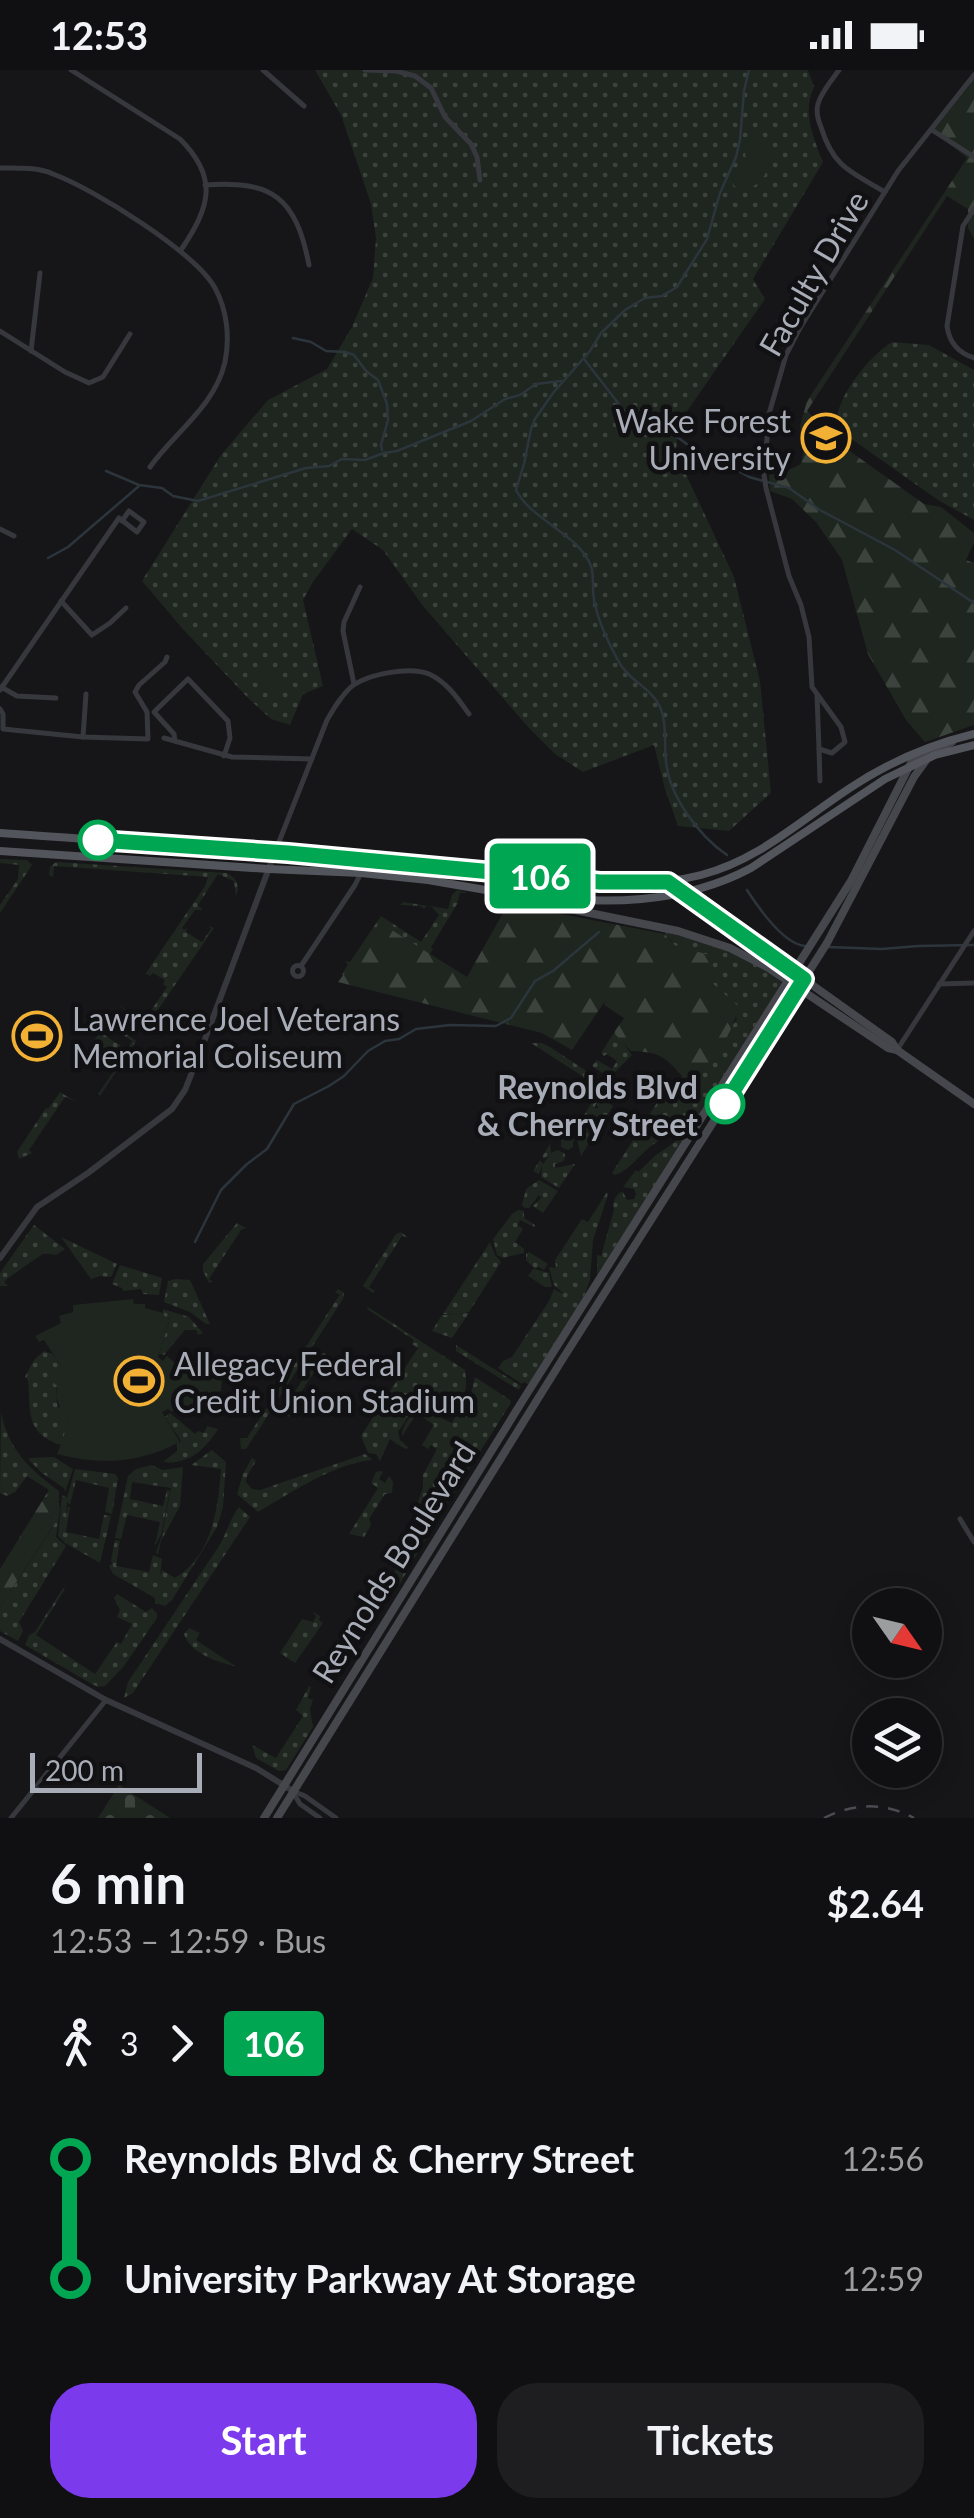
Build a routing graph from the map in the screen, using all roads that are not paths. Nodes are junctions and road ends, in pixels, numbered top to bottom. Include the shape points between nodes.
1 (71, 70) edge
2 (263, 70) edge
3 (365, 70) edge
4 (839, 70) edge
5 (974, 74) edge
6 (304, 106) dead end
7 (932, 130) junction
8 (974, 157) edge
9 (0, 168) edge
10 (480, 180) dead end
11 (206, 184) junction
12 (885, 192) junction
13 (974, 208) edge
14 (181, 250) junction
15 (309, 265) dead end
16 (40, 274) dead end
17 (0, 331) edge
18 (130, 334) dead end
19 (32, 350) junction
20 (974, 358) edge
21 (150, 467) dead end
22 (120, 520) dead end
23 (0, 529) edge
24 (14, 536) dead end
25 (360, 587) dead end
26 (61, 600) junction
27 (126, 608) dead end
28 (166, 657) dead end
29 (354, 684) junction
30 (1, 689) edge
31 (86, 694) dead end
32 (818, 695) junction
33 (56, 698) dead end
34 (0, 709) edge
35 (469, 714) dead end
36 (2, 729) edge
37 (974, 734) edge
38 (83, 737) junction
39 (164, 738) dead end
40 (957, 738) junction
41 (175, 741) junction
42 (974, 745) edge
43 (819, 748) junction
44 (224, 756) junction
45 (312, 759) junction
46 (927, 759) junction
47 (910, 767) junction
48 (820, 781) dead end
49 (0, 833) edge
50 (87, 839) junction
51 (0, 851) edge
52 (276, 852) junction
53 (86, 857) junction
54 (269, 869) junction
55 (361, 872) junction
56 (668, 882) junction
57 (684, 894) junction
58 (520, 896) junction
59 (974, 931) edge
60 (300, 966) dead end
61 (792, 977) junction
62 (804, 979) junction
63 (974, 983) edge
64 (940, 984) junction
65 (799, 988) junction
66 (897, 1050) junction
67 (974, 1104) edge
68 (0, 1258) edge
69 (960, 1520) dead end
70 (974, 1542) edge
71 (0, 1639) edge
72 (106, 1700) junction
73 (284, 1784) junction
74 (293, 1791) junction
75 (11, 1818) edge
76 (264, 1818) edge
77 (276, 1818) edge
78 (320, 1818) edge
79 (336, 1818) edge

1 - 11 street via 180,140
2 - 6 street
3 - 10 street via 415,76 431,88 445,118 478,157
4 - 12 street via 817,105 826,143 845,168
5 - 7 street, Faculty Drive
7 - 8 street
7 - 12 street, Faculty Drive
9 - 14 street via 52,173
11 - 14 street via 201,219
11 - 15 street via 250,184 274,195 296,218
12 - 32 street, Faculty Drive via 800,328 768,414 764,476 809,637
13 - 20 street via 963,226 947,326 955,346
14 - 21 street via 219,297 228,346 212,393
16 - 19 street
17 - 19 street
18 - 19 street via 94,382 78,380
22 - 26 street
23 - 24 street
25 - 29 street via 344,622
26 - 27 street via 92,634
26 - 30 street
28 - 38 street via 135,692 147,712 148,740
29 - 35 street via 397,671 420,672 446,685
29 - 45 street via 335,706
30 - 33 street
31 - 38 street
32 - 43 street, Faculty Drive
32 - 43 street, Faculty Drive via 845,742 832,753
34 - 36 street
36 - 38 street
37 - 40 main road
39 - 41 street
40 - 47 main road
40 - 56 main road via 882,768 743,860
41 - 44 street
41 - 44 street via 154,712 188,679 228,721
42 - 46 main road
43 - 48 street
44 - 45 street
45 - 52 street
46 - 47 main road
46 - 62 main road, Reynolds Boulevard
47 - 57 main road via 751,868
47 - 61 main road, Reynolds Boulevard
49 - 50 main road
50 - 52 main road
50 - 53 main road
51 - 53 main road
52 - 54 street
52 - 56 main road via 600,882
53 - 54 main road
54 - 55 main road
54 - 68 street via 172,1110 38,1207
55 - 58 main road
55 - 60 street
56 - 57 main road
57 - 58 main road
57 - 61 main road
58 - 61 main road via 704,938
59 - 64 street
61 - 62 main road
61 - 65 main road
61 - 73 main road, Reynolds Boulevard
62 - 65 main road, Reynolds Boulevard
62 - 66 main road
63 - 64 street
64 - 66 street
65 - 66 main road
65 - 74 main road, Reynolds Boulevard
66 - 67 main road
69 - 70 street
71 - 72 street
72 - 73 street
72 - 75 street
73 - 74 street
73 - 76 main road, Reynolds Boulevard
74 - 77 main road, Reynolds Boulevard
74 - 78 street
74 - 79 street

